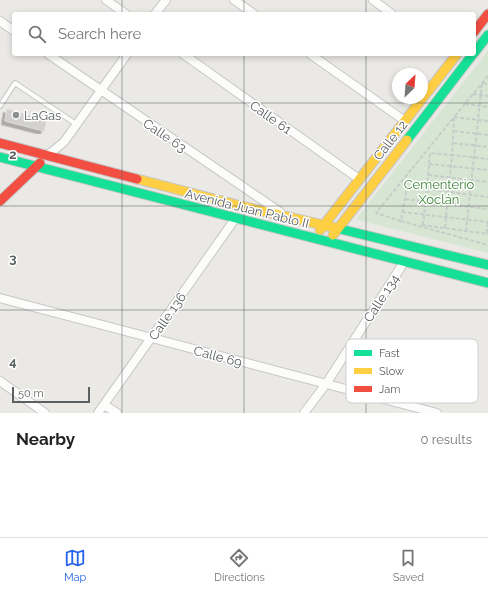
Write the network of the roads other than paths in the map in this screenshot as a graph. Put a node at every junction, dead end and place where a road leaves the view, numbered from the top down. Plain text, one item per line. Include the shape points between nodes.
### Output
1 (106, 0) edge
2 (166, 0) edge
3 (234, 0) edge
4 (373, 0) edge
5 (123, 12) edge
6 (157, 12) edge
7 (251, 12) edge
8 (389, 12) edge
9 (487, 18) edge
10 (0, 21) edge
11 (12, 30) edge
12 (476, 30) edge
13 (488, 35) edge
14 (476, 51) edge
15 (51, 56) edge
16 (126, 56) edge
17 (186, 56) edge
18 (313, 56) edge
19 (452, 56) edge
20 (472, 56) edge
21 (100, 91) junction
22 (0, 106) edge
23 (405, 121) junction
24 (76, 124) junction
25 (0, 143) edge
26 (48, 155) junction
27 (0, 157) edge
28 (36, 166) junction
29 (359, 180) junction
30 (0, 201) edge
31 (283, 215) junction
32 (235, 219) junction
33 (324, 225) junction
34 (337, 229) junction
35 (314, 239) junction
36 (327, 242) junction
37 (404, 262) junction
38 (488, 265) edge
39 (488, 283) edge
40 (0, 298) edge
41 (152, 338) junction
42 (355, 339) edge
43 (346, 353) edge
44 (0, 381) edge
45 (326, 384) junction
46 (346, 389) edge
47 (399, 403) edge
48 (104, 405) junction
49 (45, 413) edge
50 (98, 413) edge
51 (117, 413) edge
52 (304, 413) edge
53 (437, 413) edge

1 - 5 street
2 - 6 street
3 - 7 street
4 - 8 street
9 - 12 main road
10 - 11 street
13 - 14 main road, Calle 12
15 - 21 street, Calle 63
16 - 21 street
17 - 29 street, Calle 61
18 - 23 street
19 - 23 main road, Calle 12
20 - 34 main road, Calle 12
21 - 24 street
21 - 31 street, Calle 63
22 - 24 lane via 15,83
23 - 29 main road, Calle 12
24 - 26 street via 64,142
25 - 26 main road, Avenida Juan Pablo II
26 - 28 main road
26 - 31 main road, Avenida Juan Pablo II
27 - 28 main road, Avenida Juan Pablo II
28 - 30 main road
28 - 32 main road, Avenida Juan Pablo II
29 - 33 main road, Calle 12
31 - 33 main road, Avenida Juan Pablo II
32 - 35 main road, Avenida Juan Pablo II
32 - 41 street, Calle 136
33 - 34 main road, Avenida Juan Pablo II
33 - 35 main road, Calle 12
34 - 36 main road, Calle 12
34 - 38 main road, Avenida Juan Pablo II
35 - 36 main road, Avenida Juan Pablo II
36 - 37 main road, Avenida Juan Pablo II
37 - 39 main road, Avenida Juan Pablo II
37 - 42 street, Calle 134
40 - 41 street, Calle 69
41 - 45 street, Calle 69
41 - 48 street, Calle 136
43 - 45 street, Calle 134
44 - 49 street
45 - 46 street, Calle 69
45 - 52 street, Calle 134
47 - 53 street, Calle 69
48 - 50 street, Calle 136
48 - 51 street

